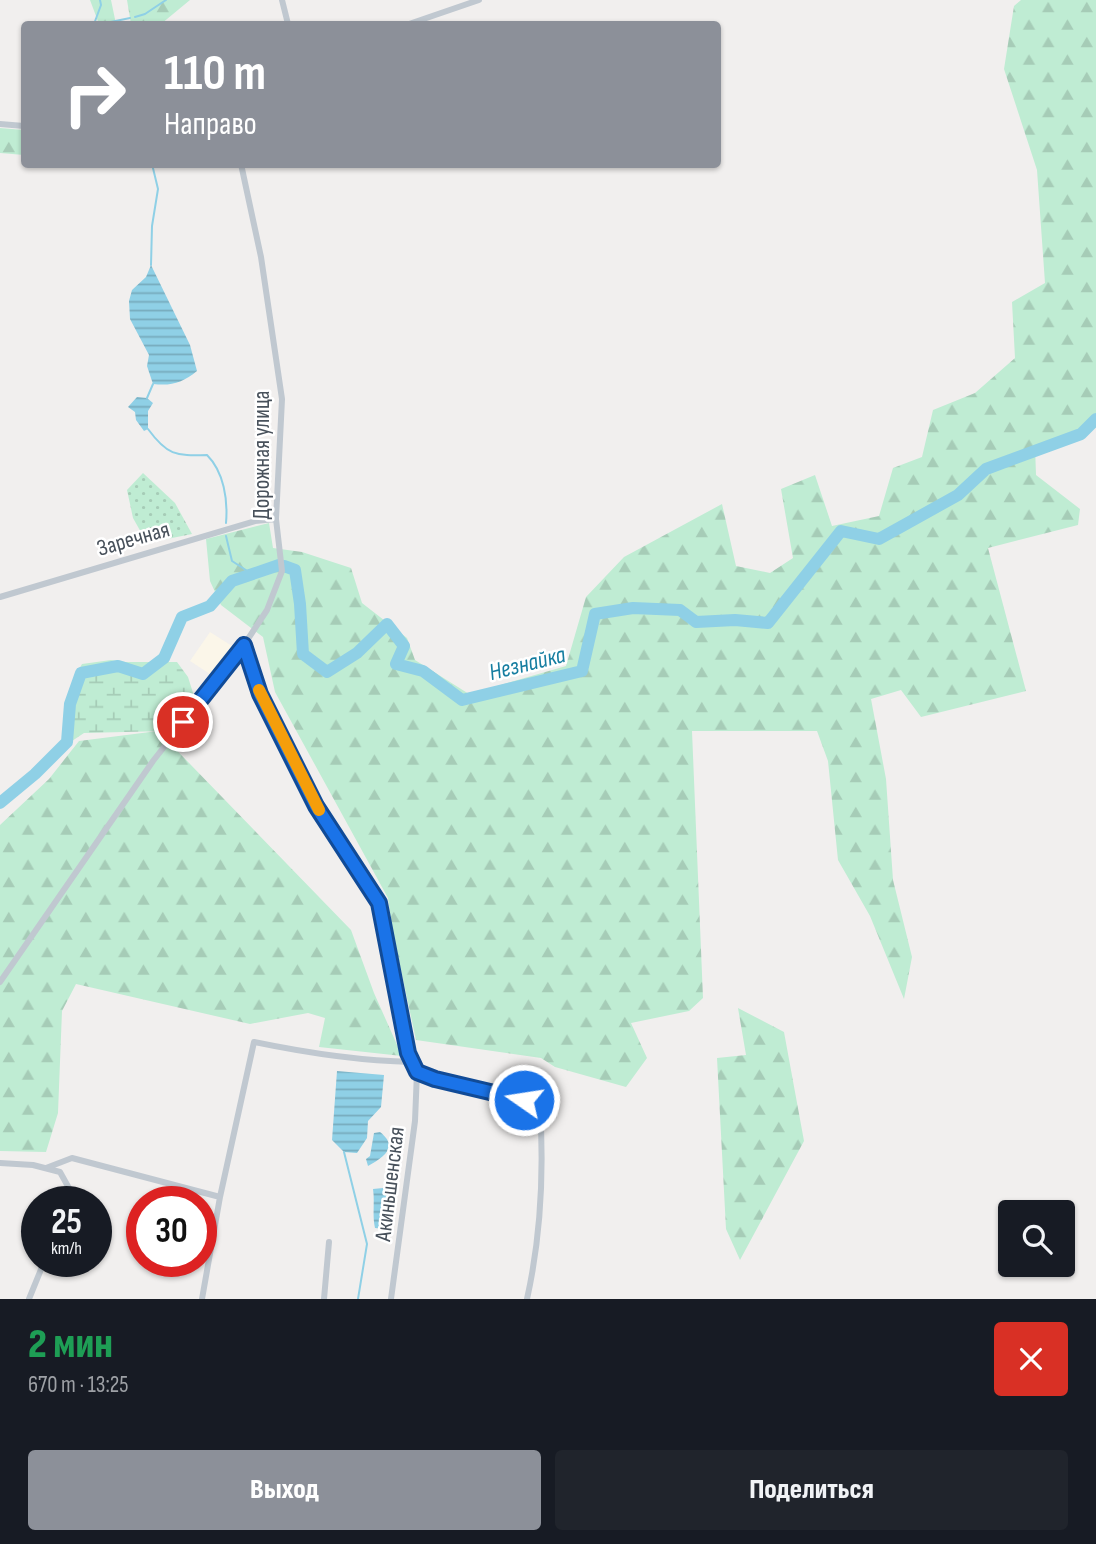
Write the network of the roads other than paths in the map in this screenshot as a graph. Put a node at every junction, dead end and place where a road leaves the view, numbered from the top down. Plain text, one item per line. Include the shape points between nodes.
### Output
1 (282, 0) edge
2 (479, 0) edge
3 (287, 21) edge
4 (418, 21) edge
5 (0, 124) edge
6 (21, 126) edge
7 (243, 168) edge
8 (276, 519) junction
9 (0, 597) edge
10 (244, 645) junction
11 (0, 982) edge
12 (412, 1062) junction
13 (417, 1072) junction
14 (0, 1163) edge
15 (46, 1168) junction
16 (69, 1186) edge
17 (220, 1197) junction
18 (329, 1242) dead end
19 (38, 1277) edge
20 (29, 1299) edge
21 (202, 1299) edge
22 (324, 1299) edge
23 (391, 1299) edge
24 (527, 1299) edge

1 - 3 street
2 - 4 street
5 - 6 street
7 - 8 street, Дорожная улица via 282,399
8 - 9 street, Заречная via 255,521
8 - 10 street, Дорожная улица via 282,571 267,610
10 - 11 street via 153,761
10 - 12 street via 260,694 316,806 379,903
12 - 13 street
12 - 17 street via 328,1057 254,1042
13 - 23 street, Акиньшенская via 415,1121
13 - 24 street via 540,1108 537,1253
14 - 15 street
15 - 16 street via 60,1172
15 - 17 street via 72,1158
17 - 21 street
18 - 22 street
19 - 20 street

